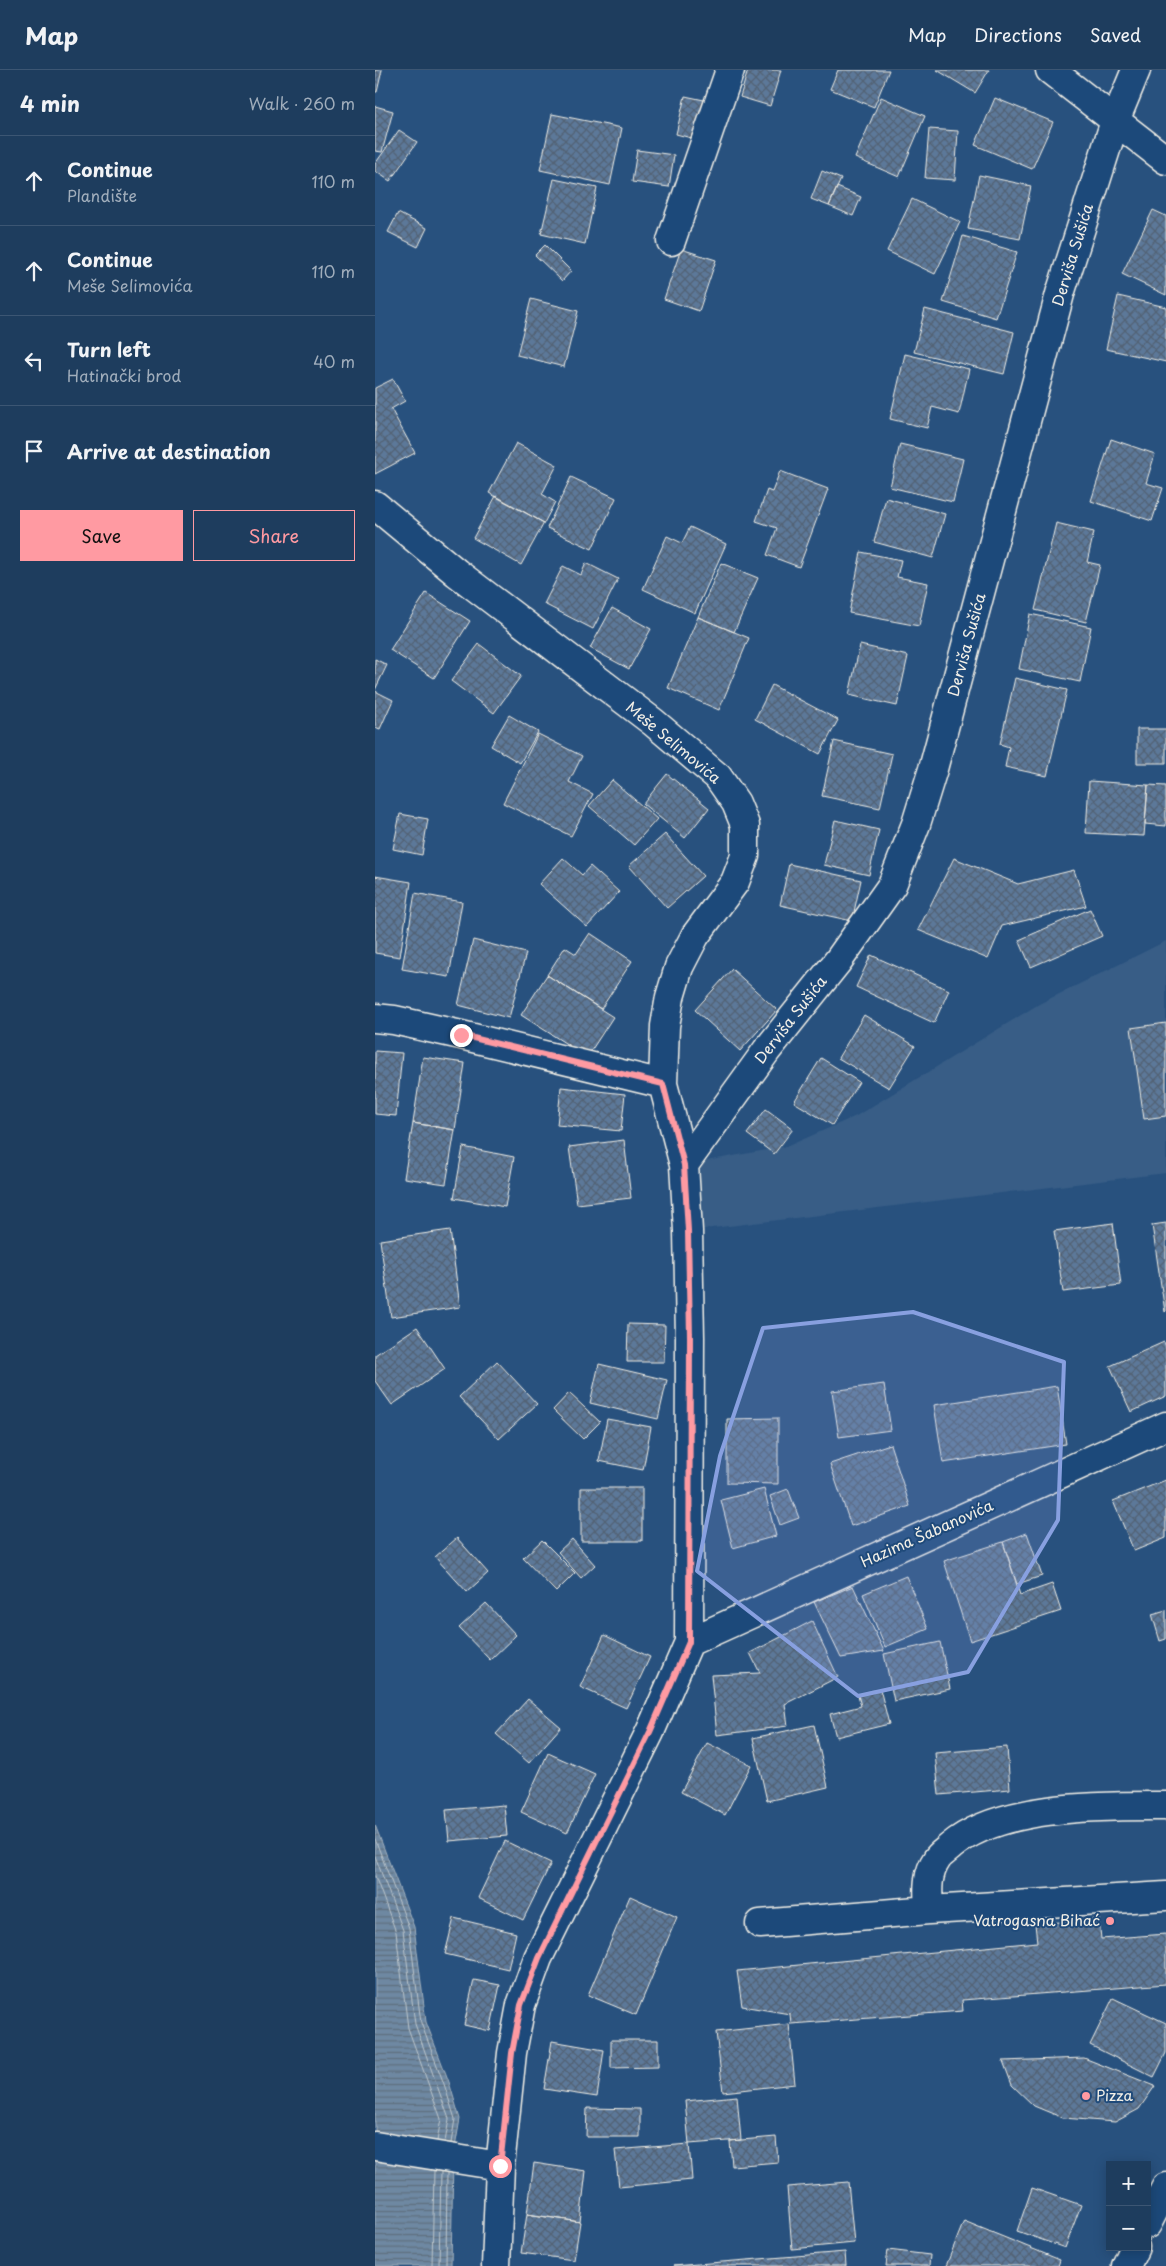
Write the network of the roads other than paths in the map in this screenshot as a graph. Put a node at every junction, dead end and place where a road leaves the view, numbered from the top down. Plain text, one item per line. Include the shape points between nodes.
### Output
1 (729, 70) edge
2 (1050, 70) edge
3 (1136, 70) edge
4 (1115, 121) junction
5 (1166, 160) edge
6 (671, 241) dead end
7 (375, 505) edge
8 (375, 1018) edge
9 (663, 1084) junction
10 (684, 1165) junction
11 (1166, 1426) edge
12 (689, 1642) junction
13 (1166, 1806) edge
14 (1166, 1896) edge
15 (929, 1910) junction
16 (760, 1924) dead end
17 (375, 2146) edge
18 (500, 2166) junction
19 (1166, 2187) edge
20 (1151, 2216) edge
21 (1133, 2251) edge
22 (497, 2266) edge
23 (1126, 2266) edge

1 - 6 street
2 - 4 street
3 - 4 street, Derviša Sušića
4 - 5 street
4 - 10 street, Derviša Sušića via 1060,294 933,769 892,885
7 - 9 street, Meše Selimovića via 457,573 653,722 718,777 736,804 745,825 745,856 735,882 695,936 679,967 665,1026
8 - 9 street via 461,1035
9 - 10 street, Meše Selimovića
10 - 12 street, Meše Selimovića via 690,1337
11 - 12 street, Hazima Šabanovića
12 - 18 street via 650,1732 536,1966 521,2005 512,2053
13 - 15 street via 1061,1810 1000,1820 961,1838 937,1858 927,1882
14 - 15 street
15 - 16 street
17 - 18 street
18 - 22 street
19 - 20 street
21 - 23 street

